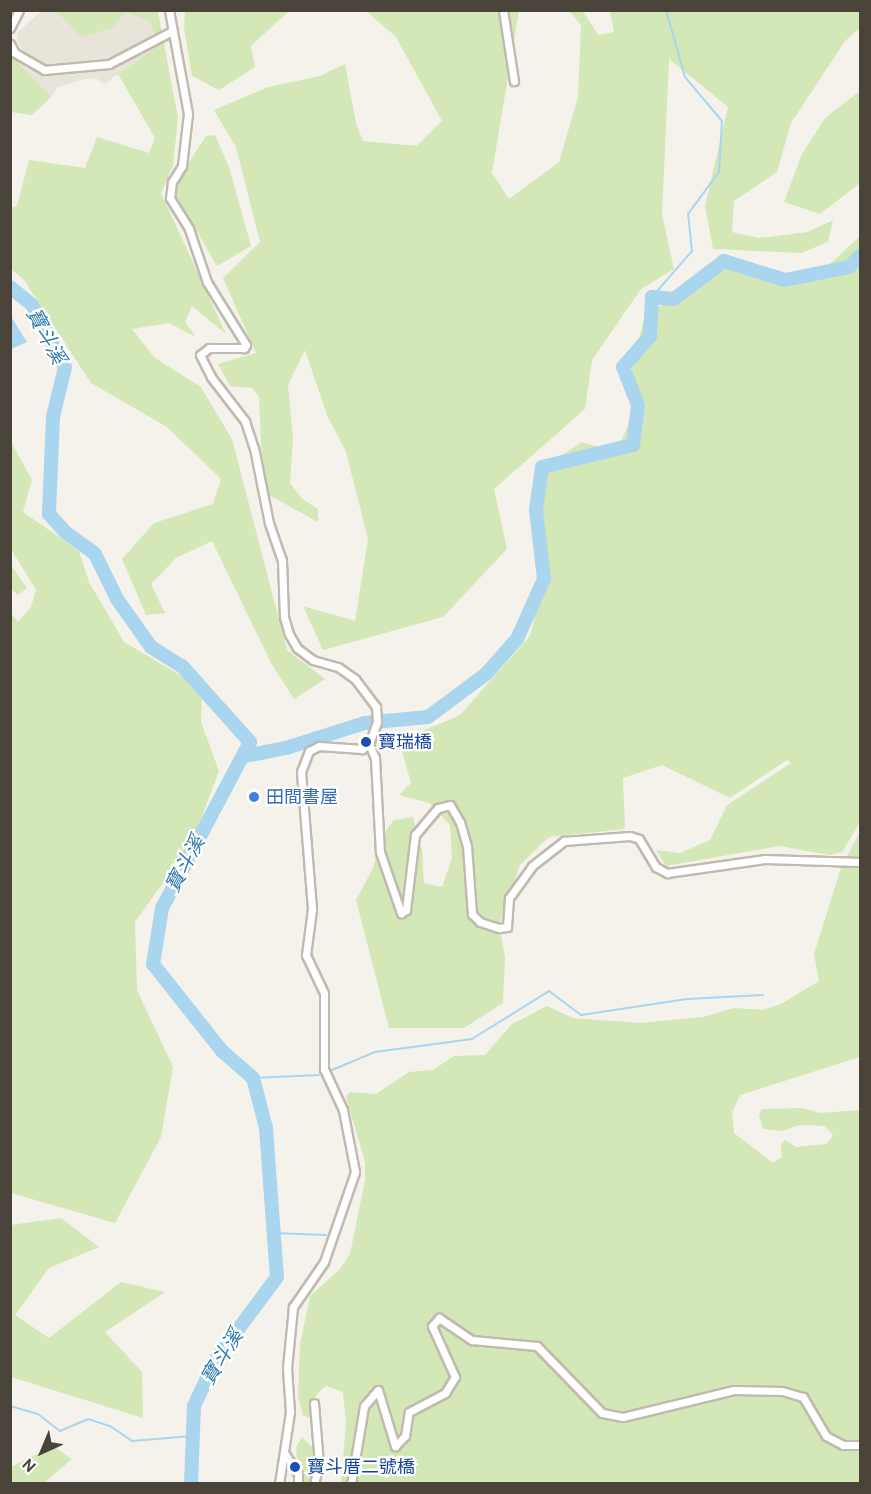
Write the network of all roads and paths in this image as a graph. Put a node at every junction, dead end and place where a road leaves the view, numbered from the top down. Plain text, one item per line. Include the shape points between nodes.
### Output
1 (19, 10) edge
2 (169, 10) edge
3 (502, 10) edge
4 (10, 28) edge
5 (172, 31) junction
6 (10, 44) edge
7 (514, 81) dead end
8 (369, 744) junction
9 (861, 862) edge
10 (314, 1403) dead end
11 (861, 1445) edge
12 (285, 1454) junction
13 (279, 1484) edge
14 (297, 1484) edge
15 (314, 1484) edge
16 (351, 1484) edge

1 - 4 street
2 - 5 street
3 - 7 street
5 - 6 street via 109,64 44,70 15,53
5 - 8 street via 188,114 182,166 172,182 170,198 189,229 207,282 246,345 209,348 200,355 248,430 282,560 284,617 289,634 297,648 313,660 339,668 355,679 376,707 377,722
8 - 9 street via 375,758 380,852 401,913 406,910 415,835 438,808 450,806 467,846 472,914 480,922 499,928 507,927 509,898 532,866 564,841 630,836 639,839 656,867 667,873 765,859
8 - 12 street via 362,749 318,746 309,751 301,772 312,909 306,955 324,993 324,1069 343,1110 355,1172 324,1262 293,1307
10 - 15 street via 319,1464
11 - 16 street via 843,1445 826,1436 803,1397 782,1391 734,1390 623,1417 602,1413 537,1346 472,1340 439,1318 432,1326 455,1377 445,1393 409,1412 405,1436 395,1446 378,1390 364,1406
12 - 13 street
12 - 14 street via 298,1474

